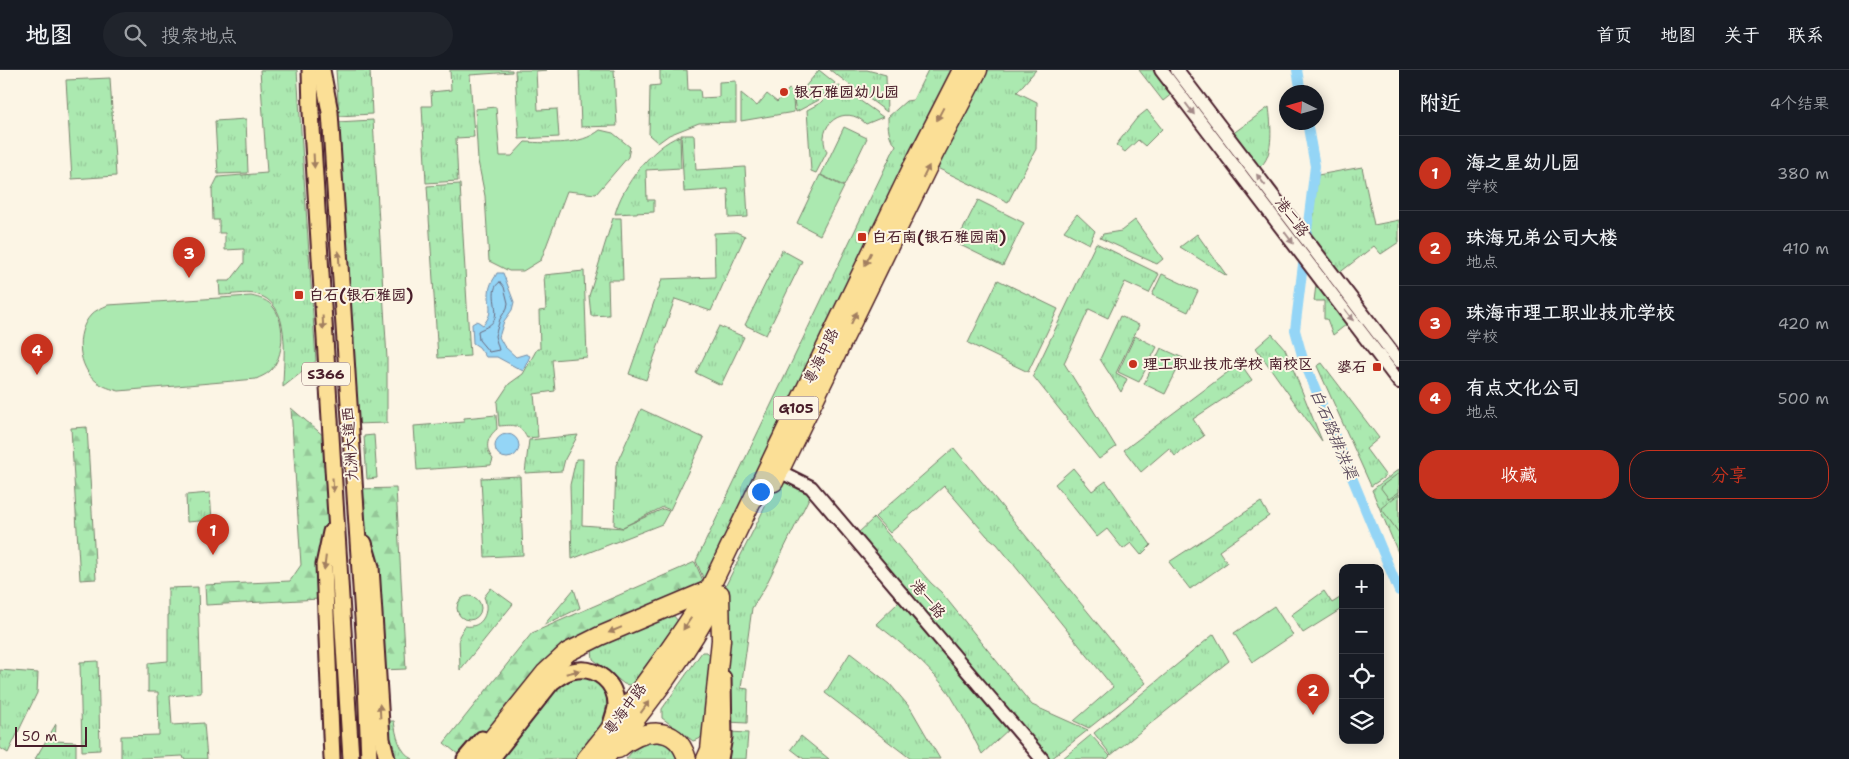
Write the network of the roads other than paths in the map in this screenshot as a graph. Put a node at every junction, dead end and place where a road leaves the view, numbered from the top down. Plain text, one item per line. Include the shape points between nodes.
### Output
1 (304, 70) edge
2 (310, 70) edge
3 (322, 70) edge
4 (330, 70) edge
5 (962, 70) edge
6 (978, 70) edge
7 (1161, 70) edge
8 (1178, 70) edge
9 (311, 112) junction
10 (330, 112) junction
11 (1399, 361) edge
12 (1399, 382) edge
13 (779, 472) junction
14 (335, 516) junction
15 (356, 516) junction
16 (714, 590) junction
17 (720, 640) junction
18 (568, 652) junction
19 (609, 732) junction
20 (332, 759) edge
21 (351, 759) edge
22 (369, 759) edge
23 (386, 759) edge
24 (465, 759) edge
25 (476, 759) edge
26 (490, 759) edge
27 (586, 759) edge
28 (605, 759) edge
29 (687, 759) edge
30 (706, 759) edge
31 (720, 759) edge
32 (1042, 759) edge

1 - 9 main road, S366
2 - 9 main road, 九洲大道西
3 - 10 main road, 九洲大道西
4 - 10 main road, S366
5 -> 16 highway, 粤海中路 / G105 via 913,166
13 -> 6 highway, 粤海中路 / G105
7 -> 12 street, 港二路
11 -> 8 street, 港二路
9 -> 14 main road, 九洲大道西 / S366
15 -> 10 main road, 九洲大道西 / S366
13 - 16 highway, 粤海中路 / G105
13 - 32 street, 港一路 via 811,487
14 -> 20 main road via 324,565
14 - 21 main road, 九洲大道西 / S366
15 - 22 main road, 九洲大道西 / S366
23 -> 15 main road via 382,740 371,567
16 - 17 highway
16 -> 18 highway
16 -> 19 highway, 粤海中路 / G105
28 -> 16 highway, 粤海中路 / G105 via 702,625
17 - 30 highway via 710,750
17 - 31 main road via 724,737
18 - 24 main road via 536,674
18 - 25 highway via 546,673
26 -> 19 main road via 552,682 572,671 592,672 609,682 616,708
19 - 27 highway, 粤海中路 / G105
28 - 29 highway via 629,740 651,732 676,739

